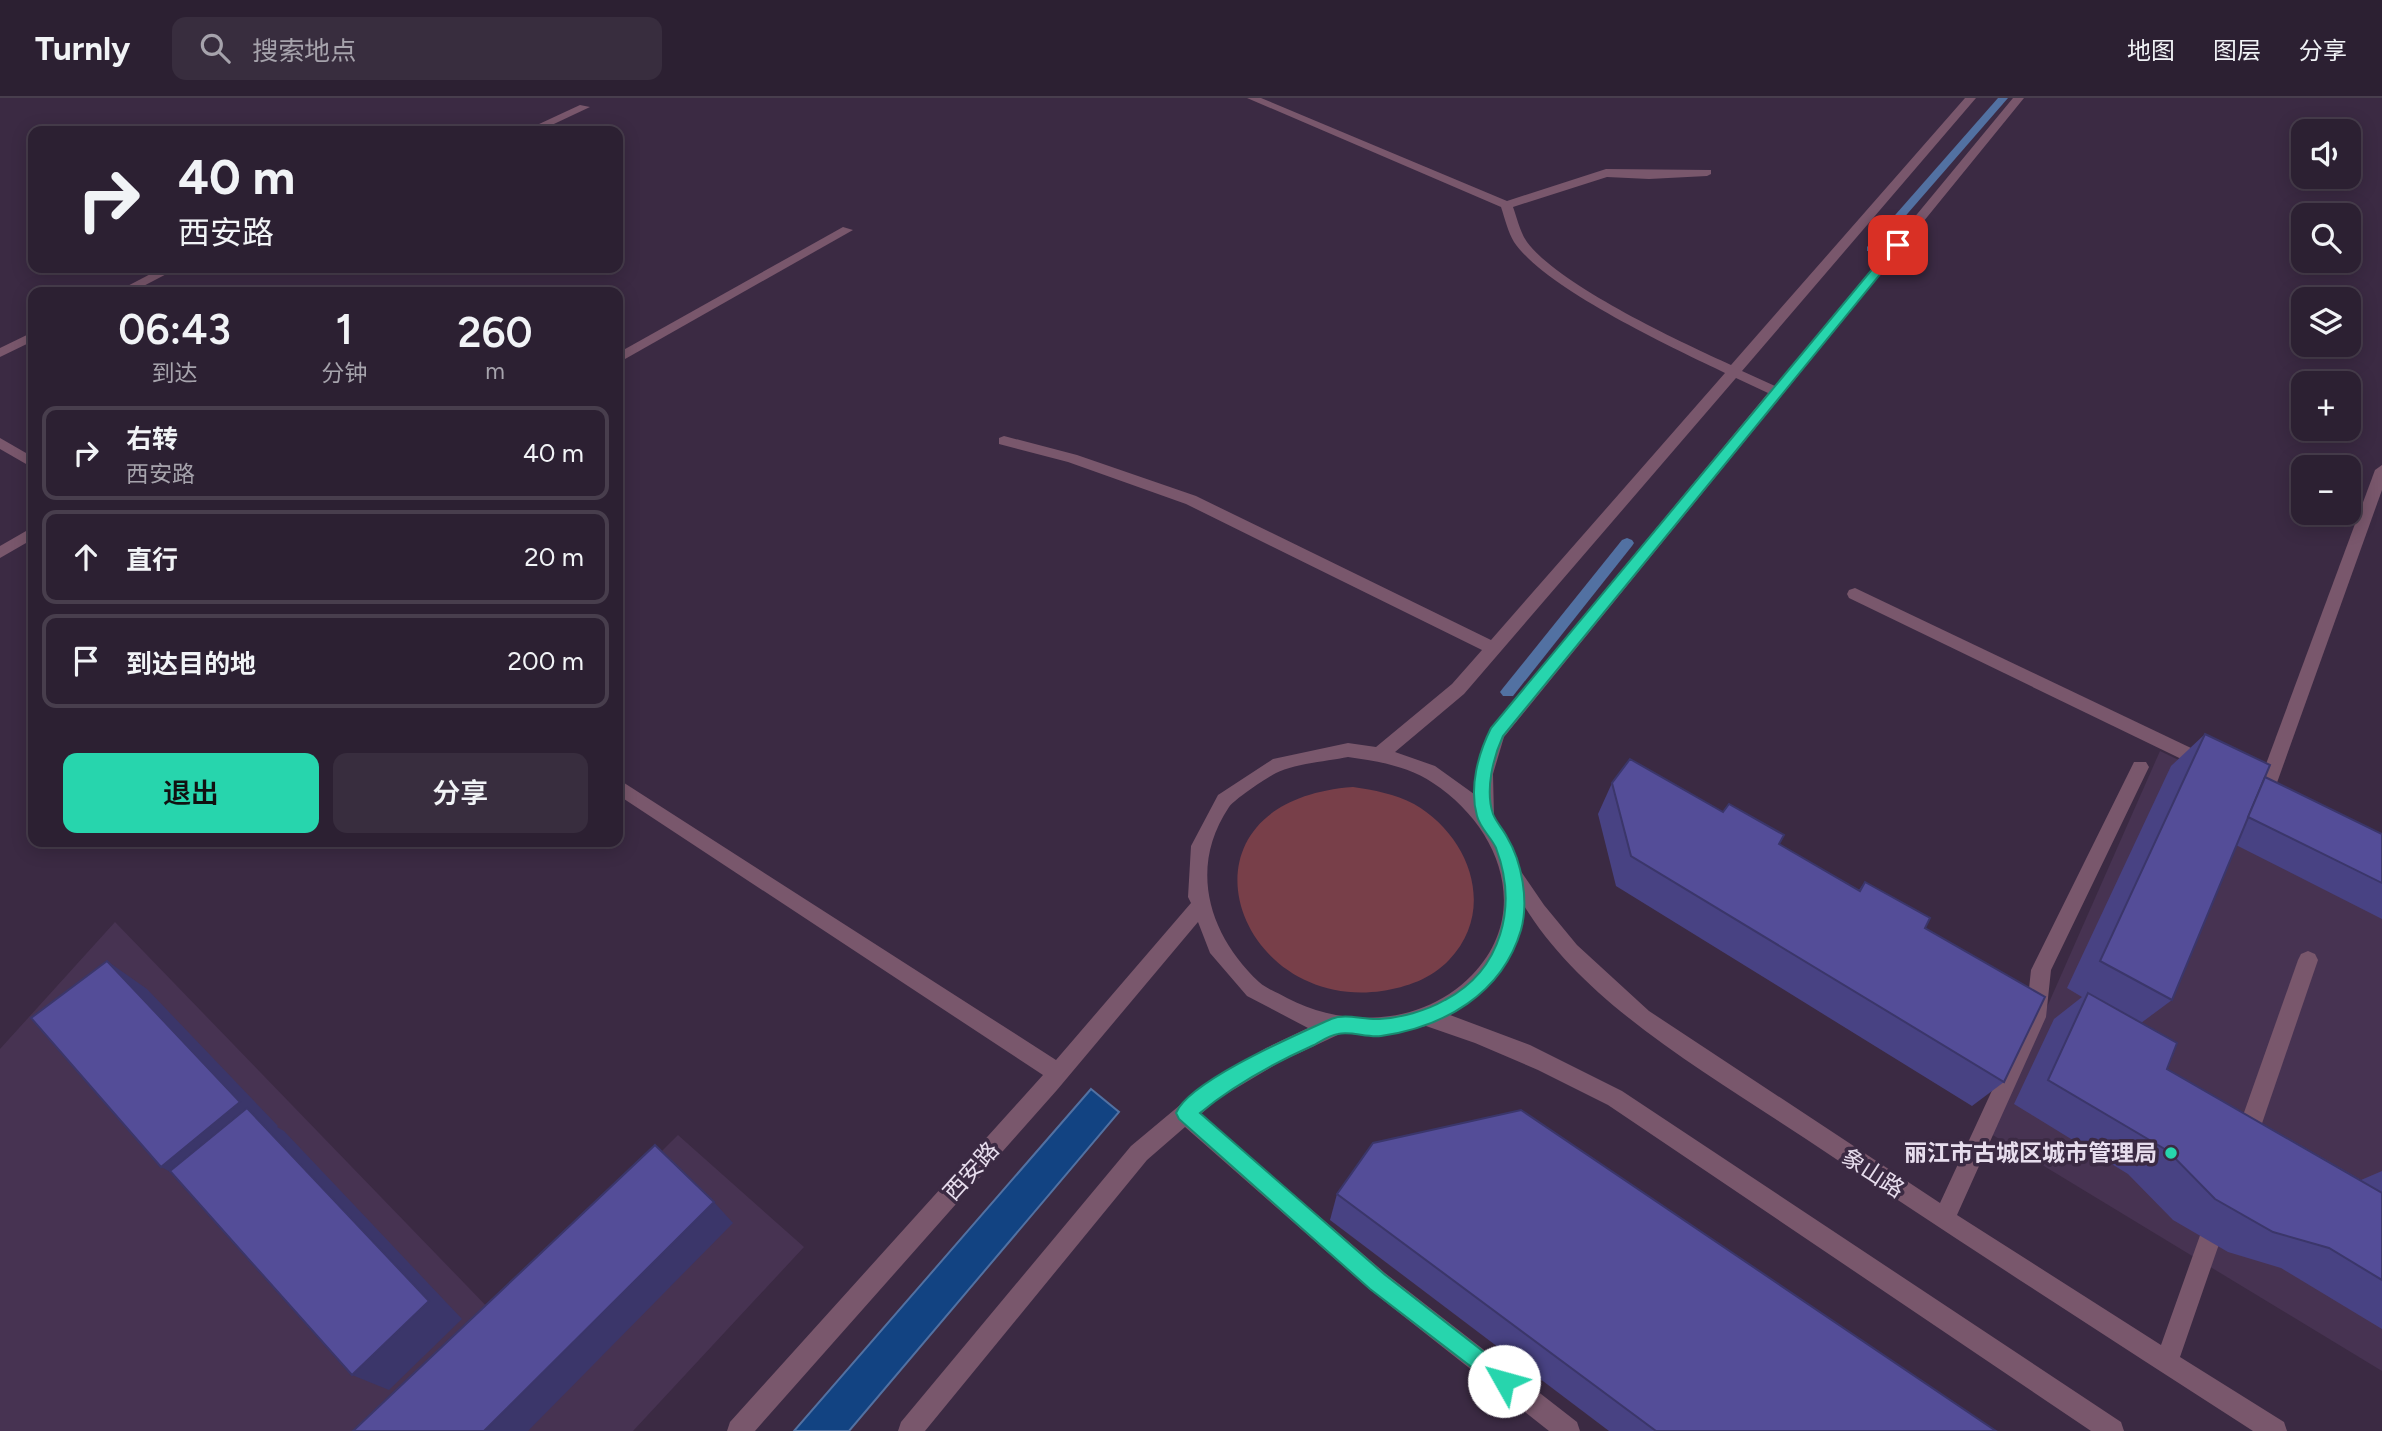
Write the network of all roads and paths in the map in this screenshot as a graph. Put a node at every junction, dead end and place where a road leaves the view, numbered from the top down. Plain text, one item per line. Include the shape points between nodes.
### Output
1 (1252, 98) edge
2 (1970, 98) edge
3 (2019, 98) edge
4 (584, 107) dead end
5 (541, 126) edge
6 (1707, 172) dead end
7 (1506, 205) junction
8 (847, 230) dead end
9 (162, 273) edge
10 (132, 287) edge
11 (28, 339) edge
12 (0, 353) edge
13 (623, 356) edge
14 (1731, 373) junction
15 (1777, 392) junction
16 (1004, 441) dead end
17 (0, 443) edge
18 (28, 460) edge
19 (2382, 470) edge
20 (28, 535) edge
21 (0, 553) edge
22 (1856, 594) dead end
23 (1493, 648) junction
24 (1380, 754) junction
25 (2140, 767) dead end
26 (2228, 773) edge
27 (623, 789) edge
28 (2265, 791) edge
29 (1485, 817) junction
30 (1512, 870) junction
31 (1198, 908) junction
32 (2308, 960) dead end
33 (1426, 1017) junction
34 (1337, 1025) junction
35 (1058, 1073) junction
36 (1185, 1113) junction
37 (2240, 1154) edge
38 (2222, 1206) edge
39 (1944, 1219) junction
40 (2167, 1362) junction
41 (739, 1431) edge
42 (910, 1431) edge
43 (1568, 1431) edge
44 (2112, 1431) edge
45 (2275, 1431) edge

1 - 7 street
2 - 14 street
3 - 15 street
4 - 5 street
6 - 7 street via 1606,173
7 - 14 street via 1519,241 1565,281
8 - 13 street
9 - 10 street
11 - 12 street
14 - 15 street
14 - 23 street
15 - 29 street via 1497,733 1487,755 1482,796
16 - 23 street via 1072,458 1192,500
17 - 18 street
19 - 28 street
20 - 21 street
22 - 26 street
23 - 24 street via 1458,689
24 - 29 street via 1439,777
24 - 31 street via 1348,750 1287,758 1234,790 1213,814 1199,843 1194,875
25 - 39 street via 2041,970 2036,1017
27 - 35 street
29 - 30 street via 1502,842
30 - 33 street via 1513,928 1502,955 1481,983 1453,1006
30 - 39 street, 象山路 via 1537,911 1570,951 1642,1018
31 - 34 street via 1211,940 1232,970 1262,995 1298,1014
31 - 35 street, 西安路
32 - 37 street
33 - 34 street via 1378,1028
33 - 44 street via 1489,1036 1615,1098
34 - 36 street via 1273,1055
35 - 41 street, 西安路
36 - 42 street via 1139,1153
36 - 43 street via 1377,1281
38 - 40 street
39 - 40 street, 象山路
40 - 45 street, 象山路

